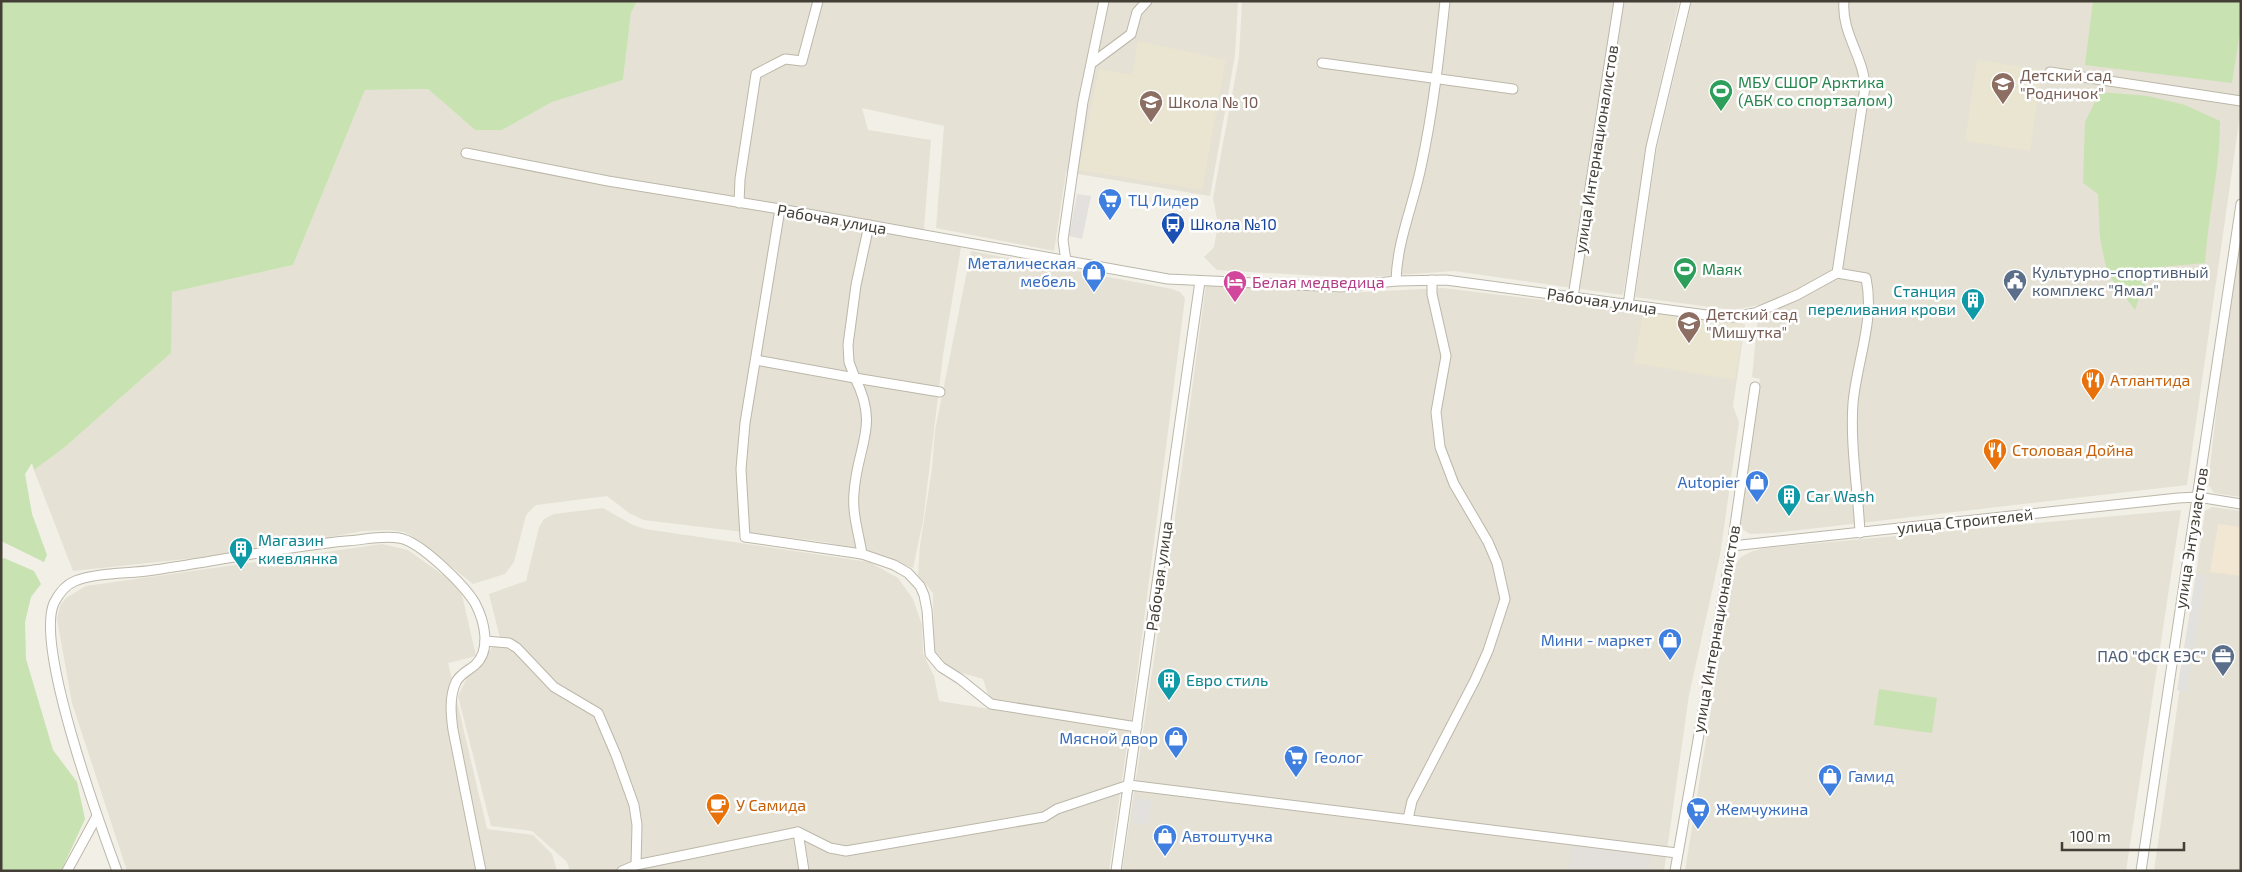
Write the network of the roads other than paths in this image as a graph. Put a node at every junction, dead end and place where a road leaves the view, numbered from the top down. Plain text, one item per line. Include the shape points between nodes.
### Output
1 (818, 1) edge
2 (1104, 1) edge
3 (1147, 1) edge
4 (1445, 1) edge
5 (1619, 1) edge
6 (1686, 1) edge
7 (1844, 1) edge
8 (1092, 63) junction
9 (1322, 63) dead end
10 (2050, 72) dead end
11 (1437, 78) junction
12 (1513, 89) dead end
13 (2241, 101) edge
14 (466, 153) dead end
15 (739, 203) junction
16 (2241, 204) edge
17 (780, 209) junction
18 (869, 225) junction
19 (1066, 261) junction
20 (1838, 273) junction
21 (1432, 280) junction
22 (1396, 281) junction
23 (1200, 282) junction
24 (1573, 297) junction
25 (1628, 305) junction
26 (756, 360) junction
27 (855, 378) junction
28 (1755, 387) dead end
29 (940, 392) dead end
30 (2198, 497) junction
31 (2241, 504) edge
32 (1860, 533) junction
33 (1732, 546) junction
34 (862, 554) junction
35 (485, 641) junction
36 (1137, 727) junction
37 (1129, 785) junction
38 (96, 816) junction
39 (1408, 819) junction
40 (798, 832) junction
41 (1678, 853) junction
42 (636, 865) junction
43 (67, 871) edge
44 (117, 871) edge
45 (481, 871) edge
46 (622, 871) edge
47 (804, 871) edge
48 (1116, 871) edge
49 (1675, 871) edge
50 (2141, 871) edge

1 - 15 street via 802,61 785,59 756,74
2 - 8 street
3 - 8 street via 1137,12 1131,34
4 - 11 street
5 - 24 street, улица Интернационалистов
6 - 25 street via 1651,147
7 - 20 street via 1846,29 1864,71 1866,87
8 - 19 street via 1083,102 1063,240
9 - 11 street
10 - 13 street
11 - 12 street
11 - 22 street via 1421,168 1398,254
14 - 15 street, Рабочая улица via 608,182
15 - 17 street, Рабочая улица
16 - 30 street, улица Энтузиастов
17 - 18 street, Рабочая улица
17 - 26 street
18 - 19 street, Рабочая улица
18 - 27 street via 848,345 848,362
19 - 23 street, Рабочая улица via 1145,276
20 - 25 street, Рабочая улица via 1797,295 1744,316 1714,316
20 - 32 street via 1866,278 1870,295 1870,316 1854,401 1852,435
21 - 22 street, Рабочая улица
21 - 24 street, Рабочая улица
21 - 39 street via 1432,294 1446,356 1436,412 1440,447 1454,484 1488,542 1505,599 1488,651 1412,801
22 - 23 street, Рабочая улица via 1342,287
23 - 36 street, Рабочая улица
24 - 25 street, Рабочая улица
26 - 27 street
26 - 34 street via 741,469 745,537
27 - 29 street
27 - 34 street via 866,401 868,416 854,494
28 - 33 street, улица Интернационалистов
30 - 31 street, улица Строителей
30 - 32 street, улица Строителей
30 - 50 street, улица Энтузиастов
32 - 33 street, улица Строителей
33 - 41 street, улица Интернационалистов
34 - 36 street via 894,565 915,578 927,610 930,654 941,667 991,704
35 - 38 street via 478,610 464,589 422,550 400,538 328,543 74,581 65,586 54,604 51,641 66,710
35 - 42 street via 509,643 517,648 554,687 598,714 634,805
35 - 45 street via 478,662 455,683 451,711
36 - 37 street, Рабочая улица
37 - 39 street
37 - 40 street via 1057,809 1044,817 846,851 830,848
37 - 48 street, Рабочая улица
38 - 43 street
38 - 44 street
39 - 41 street
40 - 42 street
40 - 47 street
41 - 49 street, улица Интернационалистов
42 - 46 street

